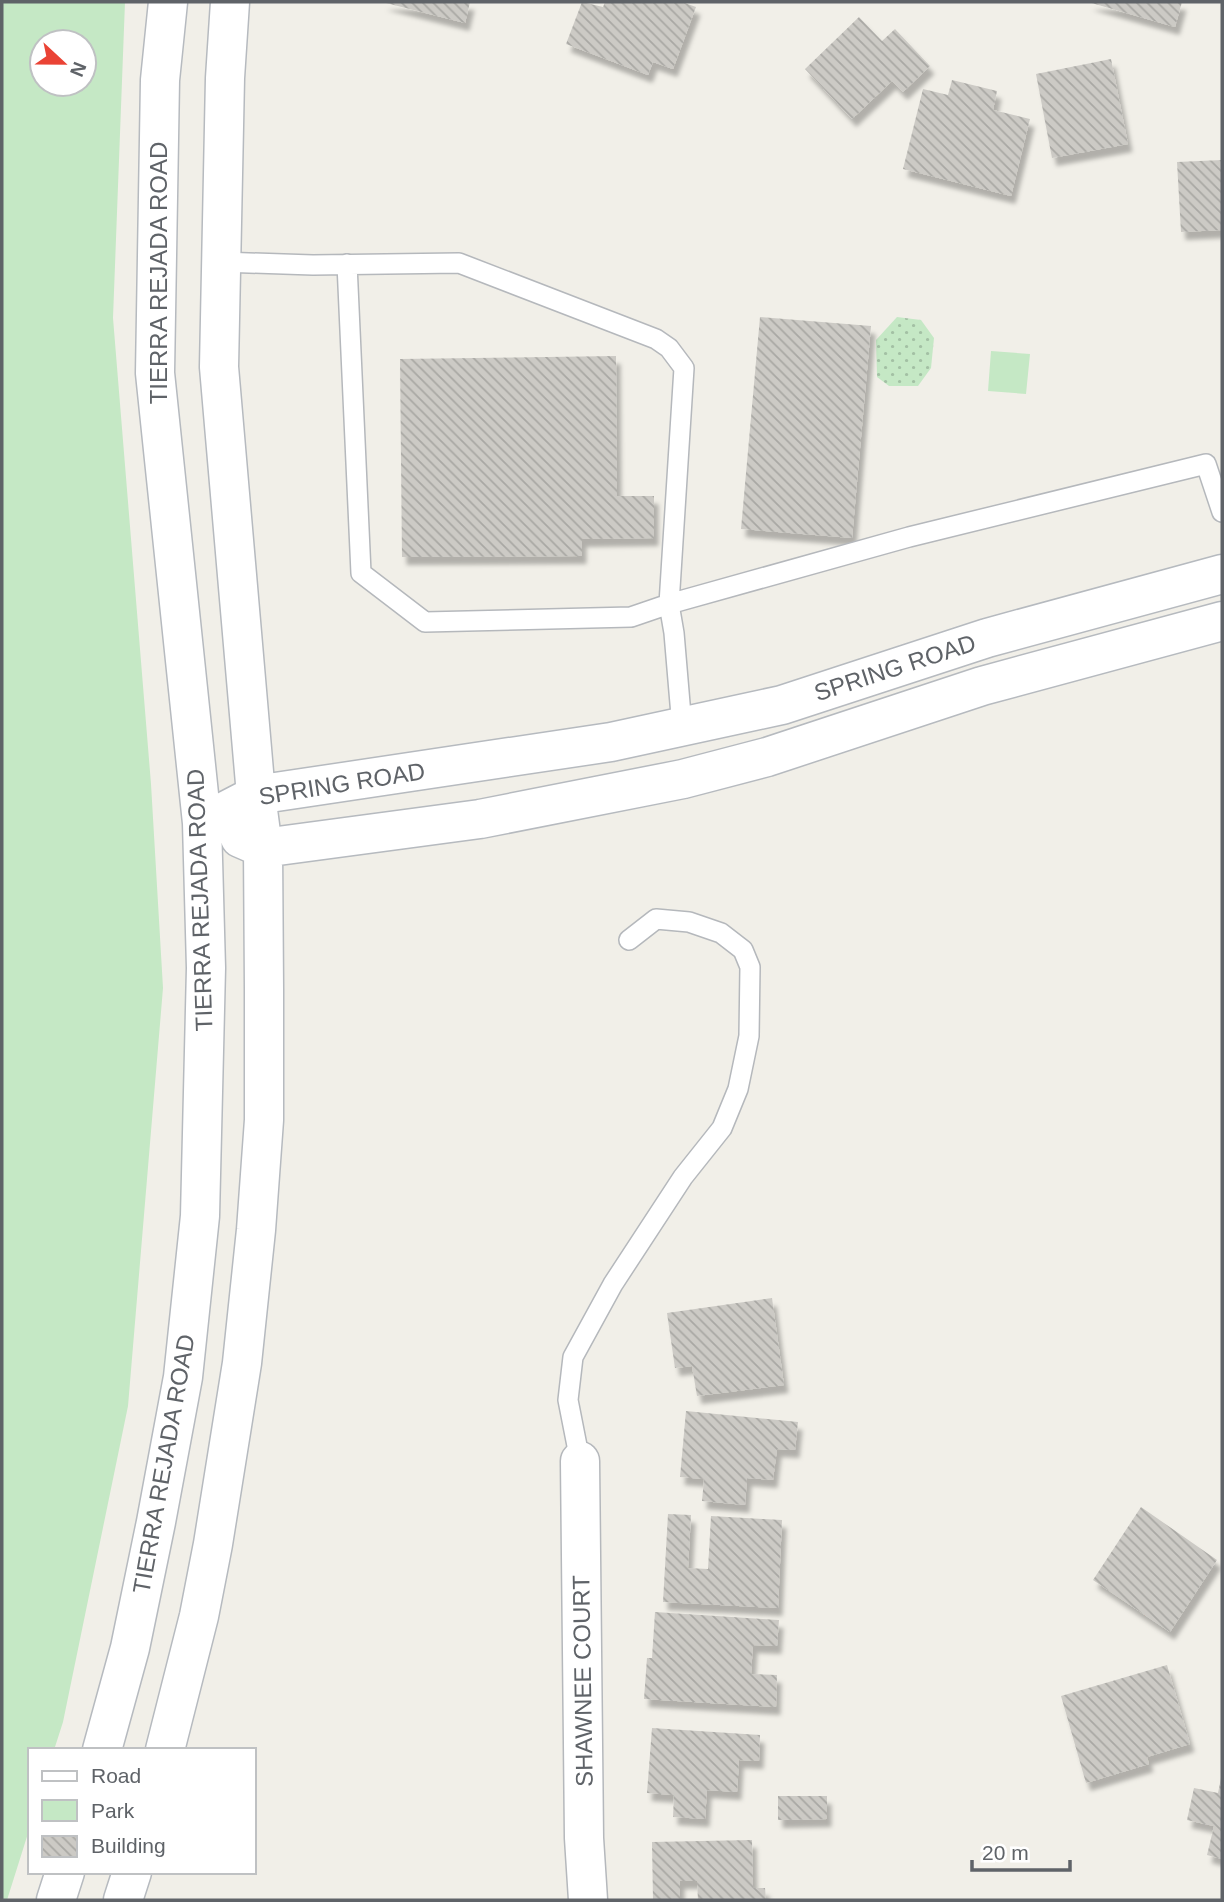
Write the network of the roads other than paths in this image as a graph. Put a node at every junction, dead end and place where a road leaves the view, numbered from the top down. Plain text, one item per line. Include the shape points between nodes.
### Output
1 (168, 2) edge
2 (230, 2) edge
3 (221, 262) junction
4 (347, 264) junction
5 (1222, 512) edge
6 (1222, 574) edge
7 (669, 604) junction
8 (1222, 621) edge
9 (682, 727) junction
10 (256, 795) junction
11 (202, 823) junction
12 (263, 848) junction
13 (629, 940) dead end
14 (580, 1461) joint
15 (103, 1748) edge
16 (165, 1748) edge
17 (64, 1874) edge
18 (131, 1874) edge
19 (56, 1900) edge
20 (123, 1900) edge
21 (588, 1900) edge

1 - 11 main road, TIERRA REJADA ROAD via 160,80 155,373
2 - 3 main road
3 - 4 lane
3 - 10 main road via 219,367
4 - 7 lane via 459,263 669,348 684,368
4 - 7 lane via 361,573 425,622 631,617
5 - 7 lane via 1206,464 909,537
6 - 9 main road, SPRING ROAD via 987,638 782,705
7 - 9 lane
8 - 12 main road, SPRING ROAD via 982,686 767,757 683,779 480,819
9 - 10 main road, SPRING ROAD via 611,742
10 - 11 main road, SPRING ROAD
10 - 12 main road
11 - 12 main road, SPRING ROAD
11 - 15 main road, TIERRA REJADA ROAD via 206,968 201,1216 183,1377 130,1647
12 - 16 main road via 264,1120 242,1363 204,1592
13 - 14 lane via 656,919 689,922 721,933 743,950 750,967 749,1036 738,1089 722,1129 683,1177 613,1284 573,1357 568,1400
14 - 21 main road, SHAWNEE COURT
17 - 19 main road
18 - 20 main road

